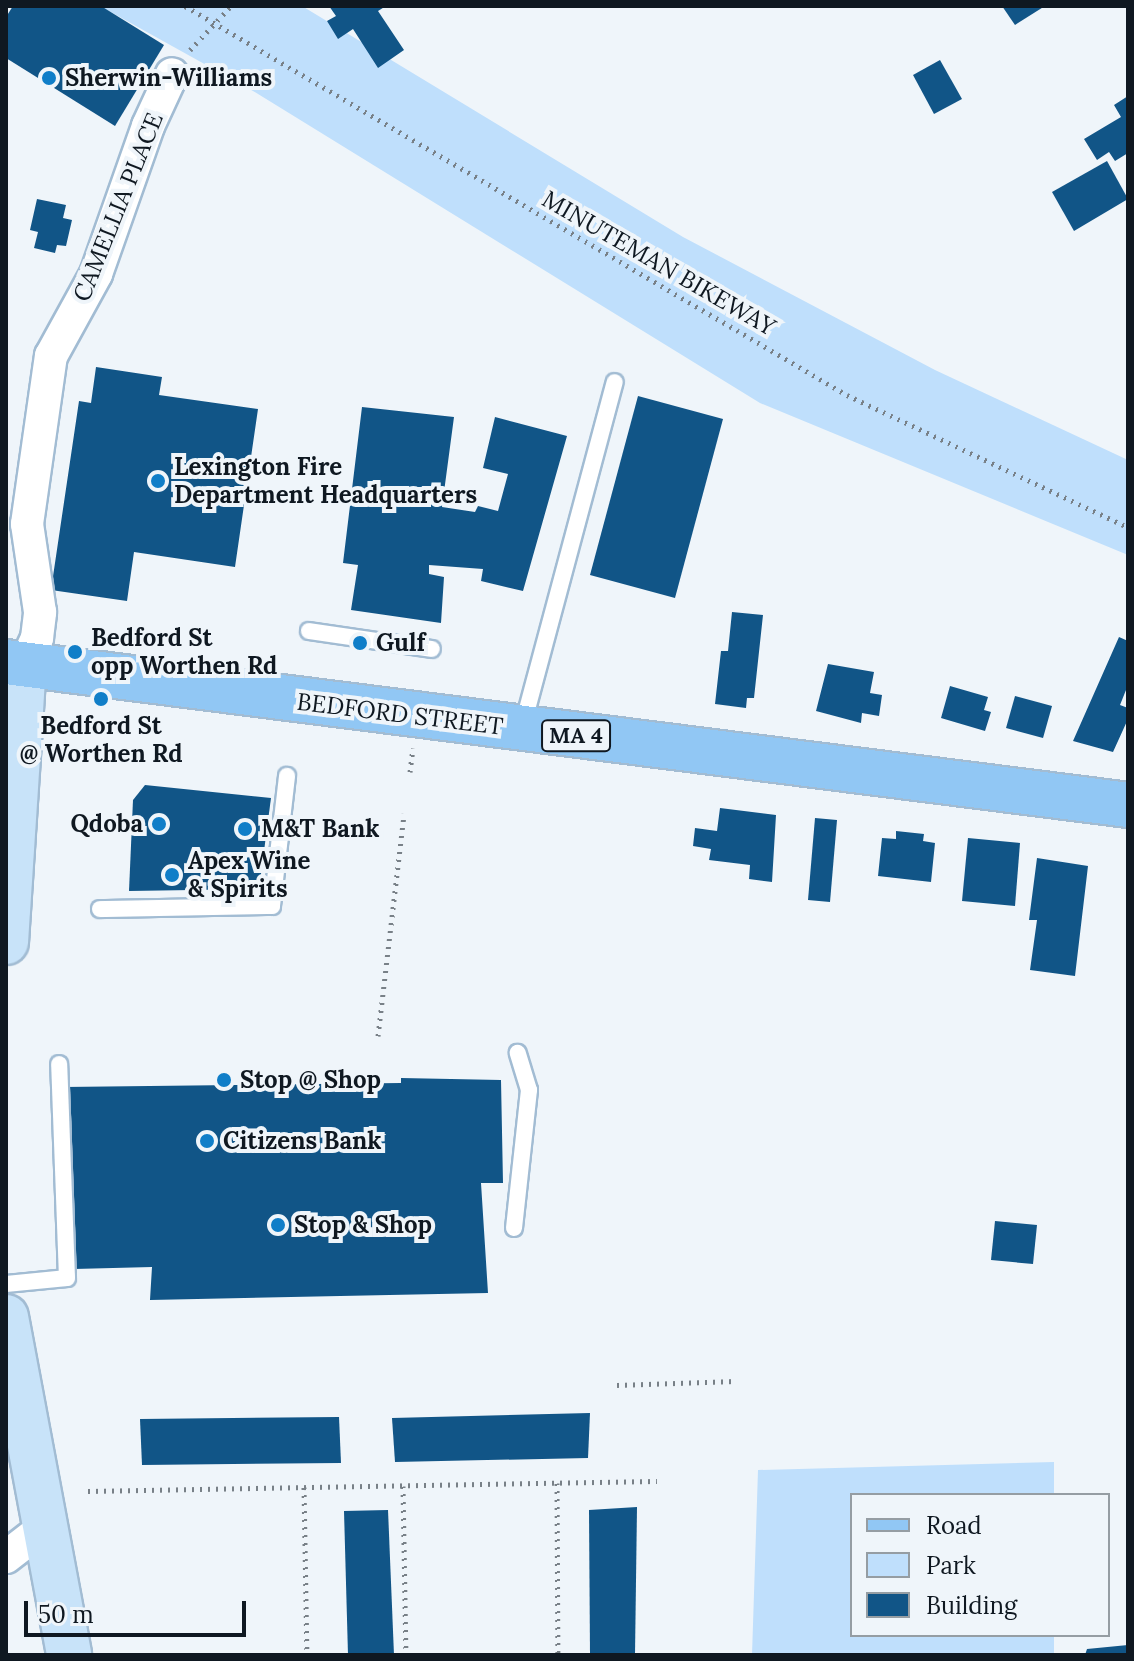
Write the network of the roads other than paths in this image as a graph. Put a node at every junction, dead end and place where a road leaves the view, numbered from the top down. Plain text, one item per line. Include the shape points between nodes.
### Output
1 (172, 74) road end
2 (615, 382) dead end
3 (309, 631) dead end
4 (432, 649) dead end
5 (15, 664) edge
6 (521, 729) junction
7 (287, 776) dead end
8 (1128, 805) edge
9 (100, 909) dead end
10 (6, 942) edge
11 (518, 1053) dead end
12 (59, 1064) dead end
13 (514, 1228) dead end
14 (6, 1284) edge
15 (6, 1317) edge
16 (46, 1526) junction
17 (6, 1557) edge
18 (69, 1655) edge

1 - 5 street, CAMELLIA PLACE via 96,274 51,356 27,524 40,612 37,638
2 - 6 lane
3 - 4 lane
5 - 6 main road, BEDFORD STREET / MA 4
5 - 10 main road
6 - 8 main road, BEDFORD STREET / MA 4
7 - 9 lane via 272,906
11 - 13 lane via 529,1090
12 - 14 lane via 67,1278
15 - 16 main road
16 - 17 street
16 - 18 main road

